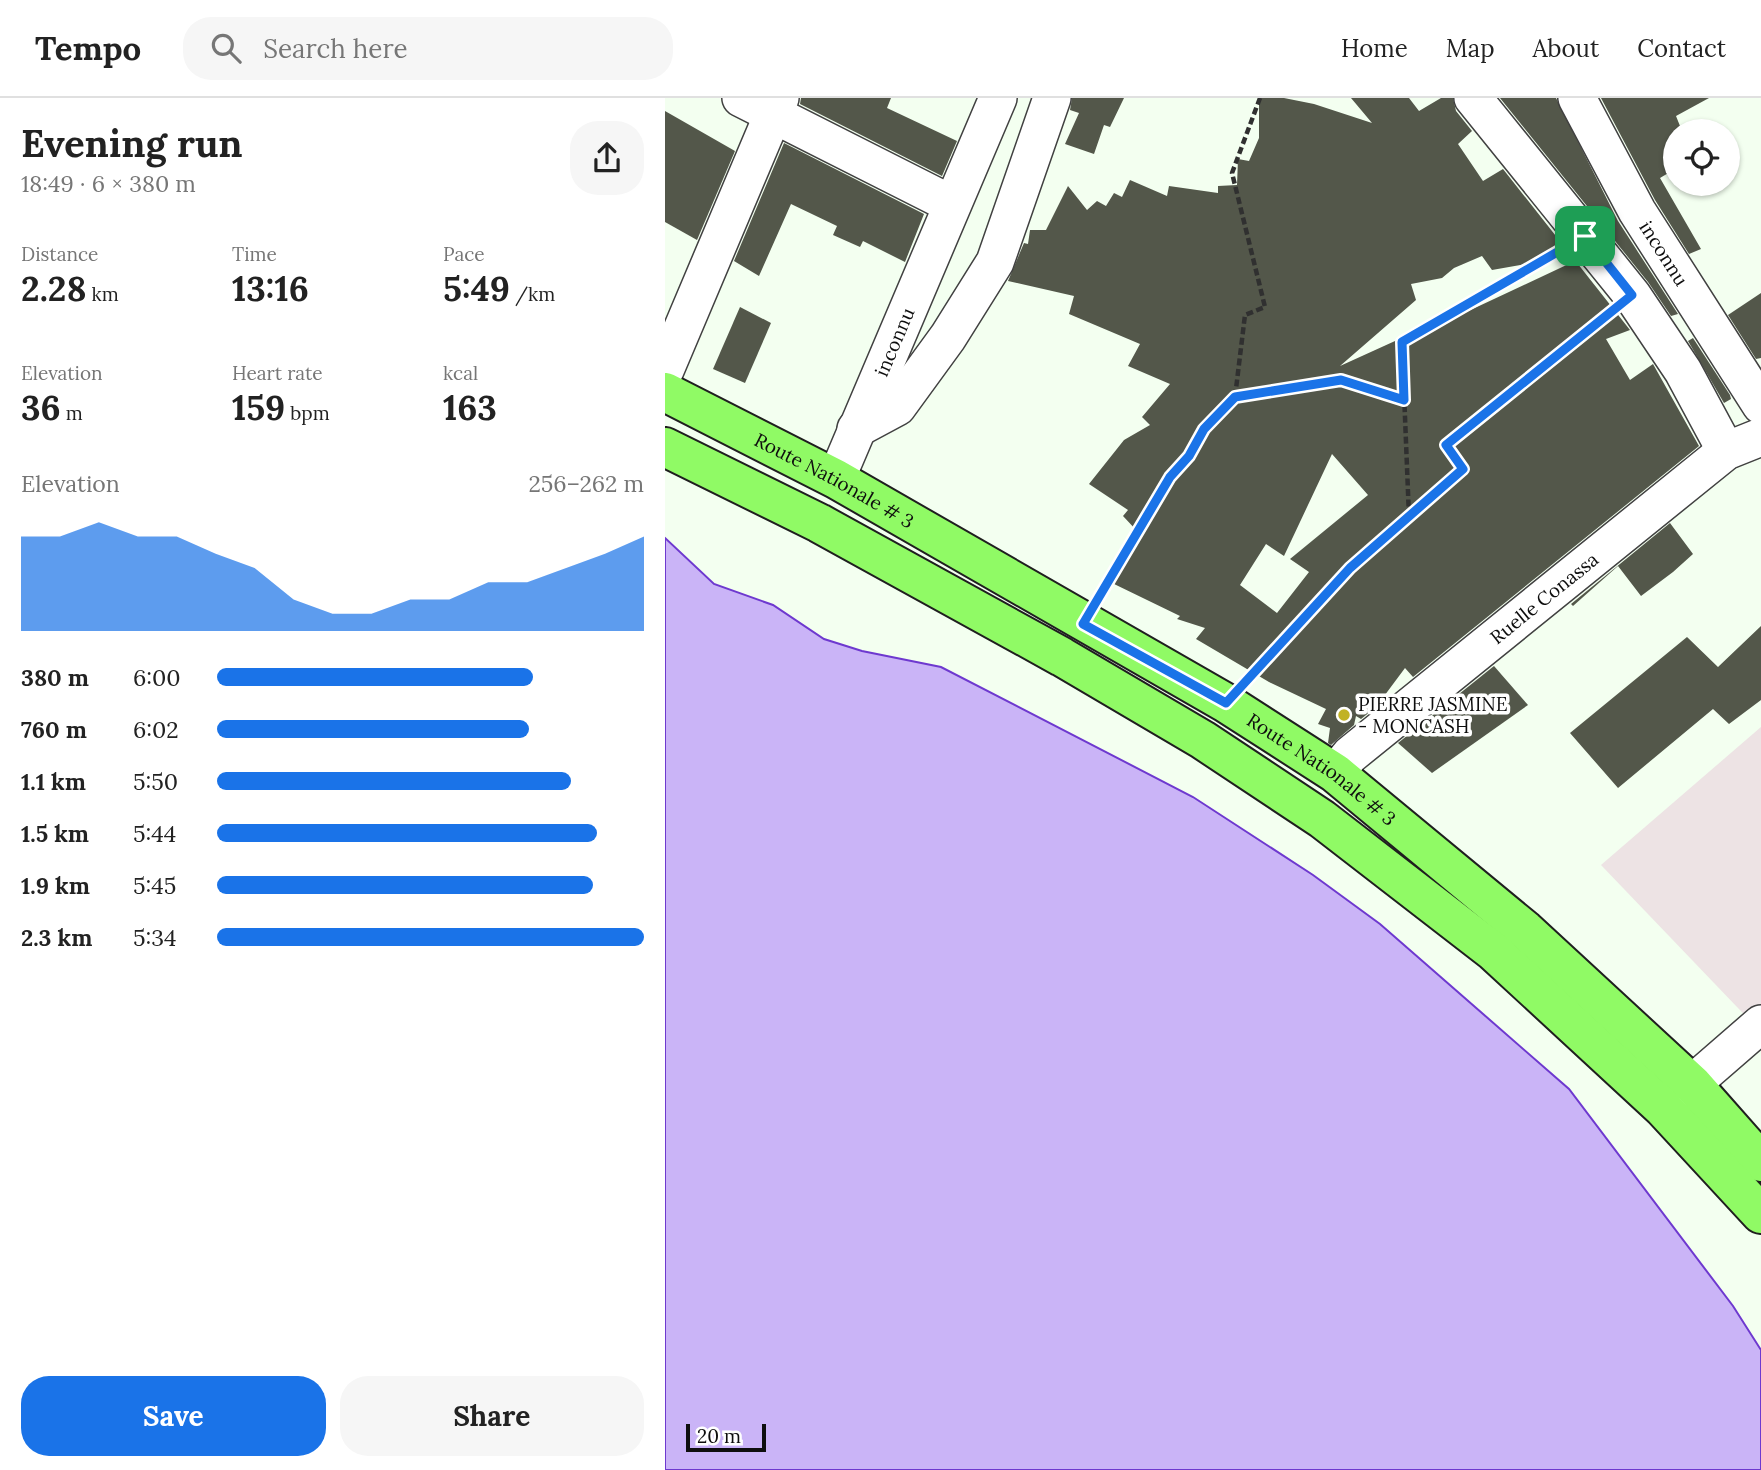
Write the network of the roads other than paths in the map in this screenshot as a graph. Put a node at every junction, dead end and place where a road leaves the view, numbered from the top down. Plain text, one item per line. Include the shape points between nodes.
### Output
1 (998, 98) edge
2 (1052, 98) edge
3 (1473, 98) edge
4 (1577, 98) edge
5 (765, 103) edge
6 (951, 204) junction
7 (665, 370) edge
8 (665, 392) edge
9 (1761, 405) edge
10 (856, 429) junction
11 (1761, 436) edge
12 (665, 447) edge
13 (1726, 451) junction
14 (836, 478) junction
15 (1335, 773) junction
16 (1761, 1024) edge
17 (1693, 1085) junction
18 (1663, 1108) junction
19 (1761, 1162) edge
20 (1761, 1214) edge

1 - 6 street, inconnu
2 - 10 street via 995,262 949,337 897,407
3 - 13 street via 1632,295 1683,370
4 - 9 street, inconnu via 1637,211
5 - 6 street
5 - 7 street
6 - 10 street, inconnu
8 - 14 main road, Route Nationale # 3
10 - 14 street, inconnu
11 - 13 street, Ruelle Conassa
12 - 18 main road, Route Nationale # 3 via 819,523 1203,740 1322,819 1494,952
13 - 15 street, Ruelle Conassa via 1350,755
14 - 15 main road, Route Nationale # 3 via 1226,703
15 - 17 main road, Route Nationale # 3 via 1525,930
16 - 17 street
17 - 18 street
17 - 19 main road, Route Nationale # 3
18 - 20 main road, Route Nationale # 3

